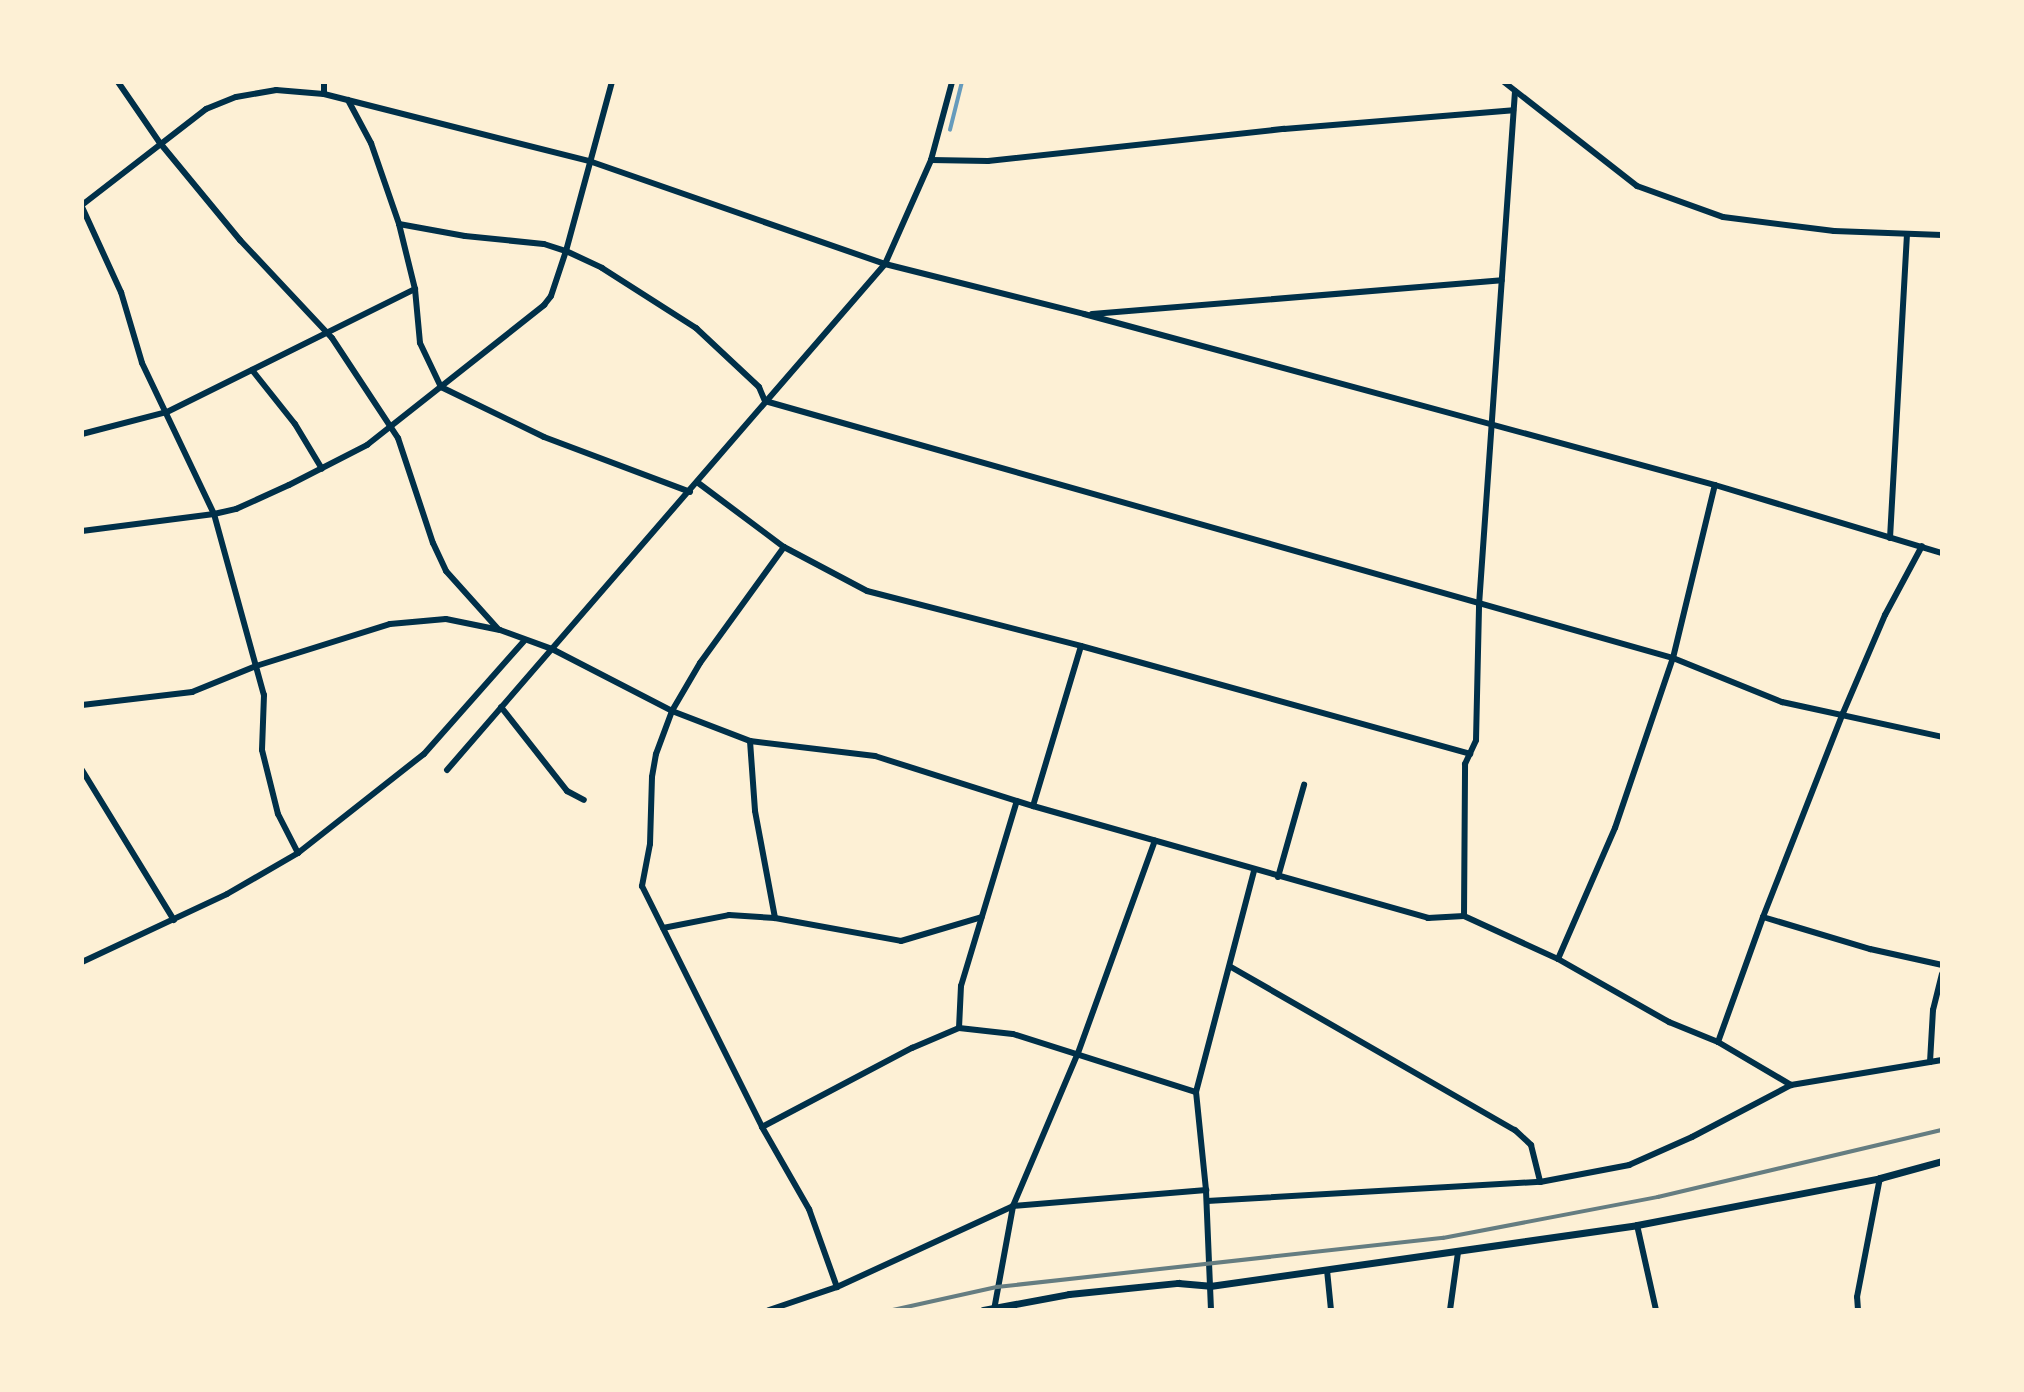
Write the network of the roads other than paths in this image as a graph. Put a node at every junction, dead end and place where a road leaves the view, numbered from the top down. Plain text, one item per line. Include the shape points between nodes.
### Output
1 (118, 82) edge
2 (324, 82) edge
3 (612, 82) edge
4 (952, 82) edge
5 (1504, 82) edge
6 (1515, 91) junction
7 (324, 94) junction
8 (348, 100) junction
9 (1513, 110) junction
10 (160, 143) junction
11 (931, 160) junction
12 (592, 162) junction
13 (82, 206) edge
14 (400, 224) junction
15 (1907, 234) junction
16 (1942, 235) edge
17 (566, 251) junction
18 (885, 264) junction
19 (1502, 280) junction
20 (415, 289) junction
21 (1084, 314) junction
22 (328, 334) junction
23 (252, 370) junction
24 (441, 387) junction
25 (765, 401) junction
26 (167, 412) junction
27 (391, 427) junction
28 (1492, 427) junction
29 (82, 435) edge
30 (322, 469) junction
31 (697, 482) junction
32 (1715, 485) junction
33 (690, 492) junction
34 (214, 514) junction
35 (82, 531) edge
36 (1890, 538) junction
37 (1922, 546) junction
38 (784, 547) junction
39 (1942, 553) edge
40 (1479, 605) junction
41 (500, 630) junction
42 (524, 641) junction
43 (1081, 646) junction
44 (552, 649) junction
45 (1673, 658) junction
46 (256, 666) junction
47 (83, 704) edge
48 (501, 707) junction
49 (672, 711) junction
50 (1843, 713) junction
51 (1942, 737) edge
52 (750, 741) junction
53 (1470, 754) junction
54 (82, 770) edge
55 (447, 770) dead end
56 (1304, 785) dead end
57 (584, 800) dead end
58 (1017, 801) junction
59 (1033, 806) junction
60 (1155, 840) junction
61 (298, 853) junction
62 (1254, 871) junction
63 (1278, 877) junction
64 (1464, 916) junction
65 (982, 917) junction
66 (1763, 917) junction
67 (775, 919) junction
68 (174, 920) junction
69 (663, 928) junction
70 (1558, 959) junction
71 (82, 962) edge
72 (1942, 965) edge
73 (1231, 967) junction
74 (1942, 974) edge
75 (959, 1028) junction
76 (1718, 1042) junction
77 (1078, 1053) junction
78 (1942, 1060) edge
79 (1930, 1062) junction
80 (1791, 1085) junction
81 (1196, 1092) junction
82 (762, 1127) junction
83 (1942, 1161) edge
84 (1880, 1178) junction
85 (1540, 1182) junction
86 (1206, 1190) junction
87 (1207, 1201) junction
88 (1013, 1206) junction
89 (1637, 1225) junction
90 (1458, 1252) junction
91 (1327, 1270) junction
92 (1210, 1286) junction
93 (836, 1287) junction
94 (993, 1309) edge
95 (769, 1310) edge
96 (984, 1310) edge
97 (1210, 1310) edge
98 (1331, 1310) edge
99 (1450, 1310) edge
100 (1656, 1310) edge
101 (1858, 1310) edge

1 - 10 street
2 - 7 street
3 - 12 street
4 - 11 street
5 - 6 street
6 - 9 street
6 - 15 street via 1637,186 1724,218
7 - 8 street
7 - 10 street via 276,90 236,97 206,109
8 - 12 street
8 - 14 street via 371,143
9 - 11 street via 988,161
9 - 19 street
10 - 13 street
10 - 22 street via 240,240
11 - 18 street
12 - 17 street
12 - 18 street
13 - 26 street via 121,292 142,363
14 - 17 street
14 - 20 street
15 - 16 street
15 - 36 street
17 - 24 street via 544,305
17 - 25 street via 696,328 759,387
18 - 21 street
18 - 25 street
19 - 21 street
19 - 28 street
20 - 22 street
20 - 24 street via 420,343
21 - 28 street
22 - 23 street
22 - 27 street
23 - 26 street
23 - 30 street via 295,424
24 - 27 street
24 - 33 street via 544,437
25 - 31 street
25 - 40 street
26 - 29 street
26 - 34 street
27 - 30 street
27 - 41 street via 446,571
28 - 32 street
28 - 40 street
30 - 34 street via 236,509
31 - 33 street
31 - 38 street
32 - 36 street
32 - 45 street
33 - 44 street
34 - 35 street
34 - 46 street
36 - 37 street
37 - 39 street
37 - 50 street via 1885,615
38 - 43 street via 867,591
38 - 49 street via 700,663
40 - 45 street
40 - 53 street via 1476,740
41 - 42 street
41 - 46 street via 446,619 390,624
42 - 44 street
42 - 61 street via 424,754
43 - 53 street
43 - 59 street
44 - 48 street
44 - 49 street
45 - 50 street via 1782,702
45 - 70 street via 1615,828
46 - 47 street via 192,692
46 - 61 street via 264,695 262,750 278,814
48 - 55 street
48 - 57 street via 567,791
49 - 52 street
49 - 69 street via 654,765 650,844 642,886
50 - 51 street
50 - 66 street
52 - 58 street via 875,756
52 - 67 street via 755,811
53 - 64 street via 1465,764
54 - 68 street
56 - 63 street
58 - 59 street
58 - 65 street
59 - 60 street
60 - 62 street
60 - 77 street
61 - 68 street
62 - 63 street
62 - 73 street
63 - 64 street via 1428,918
64 - 70 street
65 - 67 street via 901,941
65 - 75 street via 961,986
66 - 72 street
66 - 76 street
67 - 69 street via 729,915
68 - 71 street
69 - 82 street
70 - 76 street via 1668,1022
73 - 81 street
73 - 85 street via 1515,1130 1531,1145
74 - 79 street via 1933,1010
75 - 77 street via 1013,1034
75 - 82 street
76 - 80 street
77 - 81 street
77 - 88 street
78 - 79 street
79 - 80 street
80 - 85 street via 1629,1165
81 - 86 street
82 - 93 street via 808,1209
83 - 84 street
84 - 89 street
84 - 101 street
85 - 87 street
86 - 87 street
86 - 88 street
87 - 92 street
88 - 93 street
88 - 94 street
89 - 90 street
89 - 100 street
90 - 91 street
90 - 99 street
91 - 92 street
91 - 98 street
92 - 94 street via 1178,1283 1069,1294
92 - 97 street
93 - 95 street
94 - 96 street

